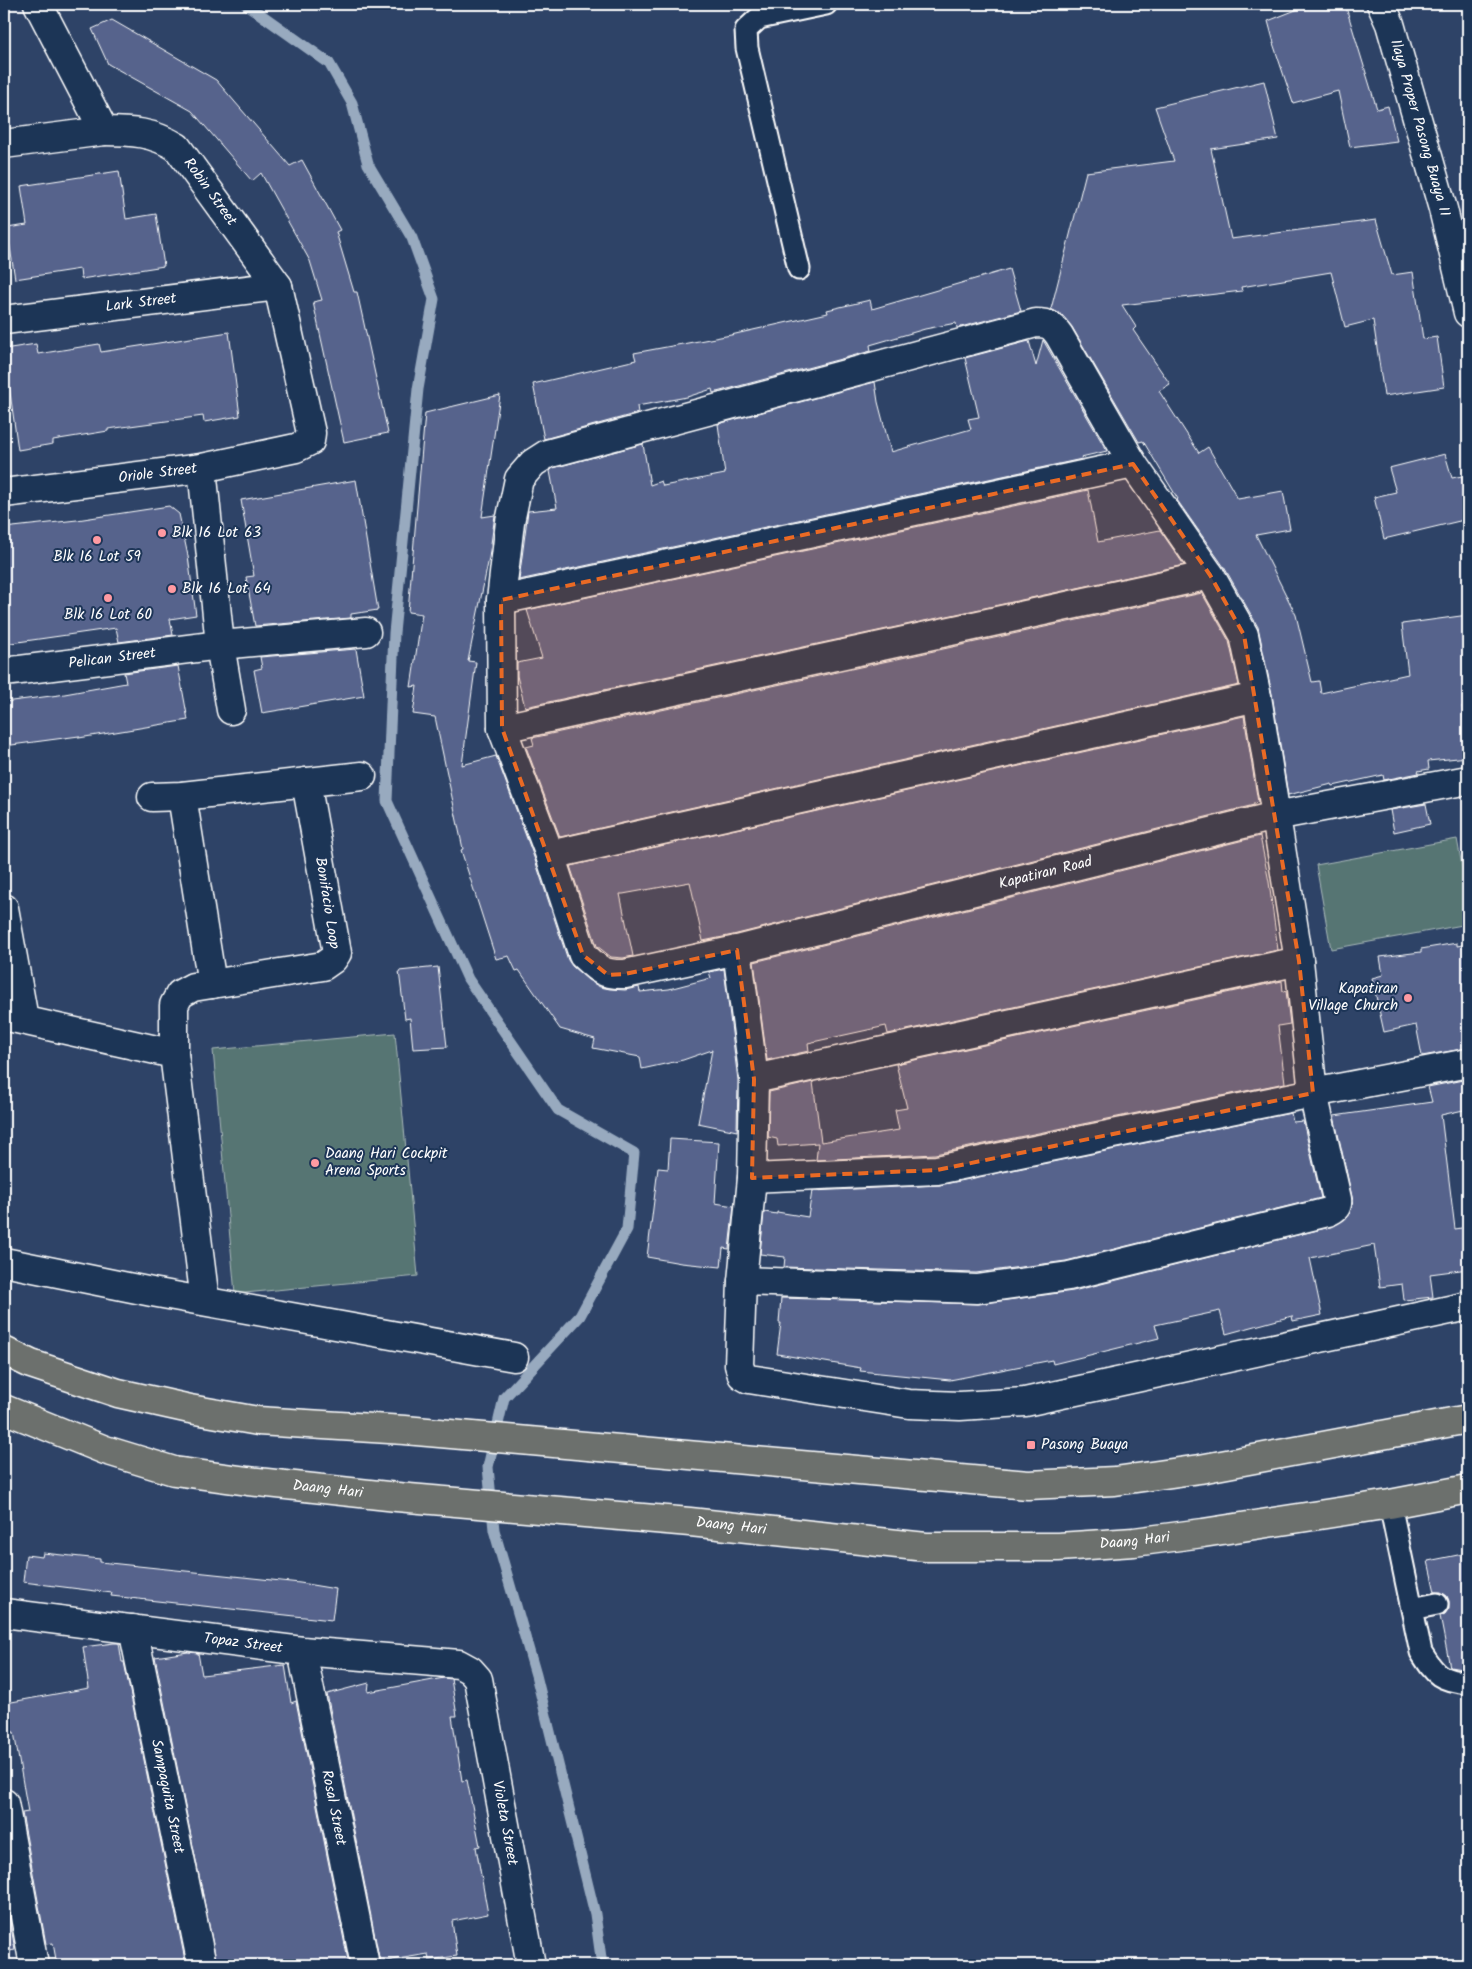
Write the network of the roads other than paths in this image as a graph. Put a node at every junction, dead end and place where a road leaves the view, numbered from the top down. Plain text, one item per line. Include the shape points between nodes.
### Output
1 (38, 4) edge
2 (826, 4) edge
3 (1381, 4) edge
4 (104, 131) junction
5 (4, 144) edge
6 (798, 269) dead end
7 (278, 286) junction
8 (1468, 313) edge
9 (4, 320) edge
10 (310, 442) joint
11 (1132, 464) junction
12 (202, 468) junction
13 (4, 493) edge
14 (1210, 575) junction
15 (501, 600) junction
16 (366, 632) dead end
17 (220, 645) junction
18 (4, 672) edge
19 (1257, 697) junction
20 (231, 710) dead end
21 (502, 728) junction
22 (362, 776) dead end
23 (1468, 780) edge
24 (306, 782) junction
25 (182, 796) junction
26 (152, 797) dead end
27 (1275, 816) junction
28 (550, 855) junction
29 (4, 908) edge
30 (736, 950) junction
31 (1299, 961) junction
32 (212, 984) junction
33 (14, 1018) edge
34 (174, 1054) junction
35 (1468, 1063) edge
36 (754, 1079) junction
37 (1313, 1093) junction
38 (752, 1178) junction
39 (4, 1262) edge
40 (742, 1281) junction
41 (205, 1301) junction
42 (1468, 1306) edge
43 (4, 1351) edge
44 (514, 1357) dead end
45 (4, 1409) edge
46 (1468, 1418) edge
47 (1468, 1490) edge
48 (1390, 1504) junction
49 (1437, 1604) dead end
50 (1412, 1609) junction
51 (4, 1613) edge
52 (133, 1630) junction
53 (302, 1650) junction
54 (478, 1679) joint
55 (1468, 1683) edge
56 (4, 1803) edge
57 (34, 1965) edge
58 (202, 1965) edge
59 (364, 1965) edge
60 (531, 1965) edge

1 - 4 street
2 - 6 lane via 759,18 746,30 747,48
3 - 8 street, Ilaya Proper Pasong Buaya II via 1390,24 1443,209
4 - 5 street, Robin Street
4 - 7 street, Robin Street via 137,131 177,147
7 - 9 street, Lark Street
7 - 10 street, Robin Street via 310,425
10 - 12 street, Oriole Street via 296,448
11 - 14 street
11 - 15 street
11 - 15 street via 1059,335 1046,323 1036,323 547,454 520,479 510,522
12 - 13 street, Oriole Street
12 - 17 street
14 - 19 street via 1244,635
14 - 21 street
15 - 21 street
16 - 17 street, Pelican Street
17 - 18 street, Pelican Street
17 - 20 street
19 - 27 street
19 - 28 street
21 - 28 street
22 - 24 street
23 - 27 street, Kapatiran Road
24 - 25 street
24 - 32 street, Bonifacio Loop via 337,953 323,966
25 - 26 street
25 - 32 street
27 - 30 street, Kapatiran Road
27 - 31 street
28 - 30 street, Kapatiran Road via 583,956 608,974 625,974
29 - 33 street
30 - 36 street
31 - 36 street
31 - 37 street
32 - 34 street, Bonifacio Loop via 193,986 180,994 174,1005
33 - 34 street
34 - 41 street, Bonifacio Loop
35 - 37 street
36 - 38 street
37 - 38 street via 937,1170
37 - 40 street via 1338,1204 1328,1212 1069,1276 977,1289
38 - 40 street
39 - 41 street
40 - 42 street via 739,1365 742,1374 749,1379 909,1404 960,1406 1025,1402
41 - 44 street
43 - 46 main road via 31,1364 118,1393 258,1421 405,1430 1028,1485 1115,1481 1200,1469
45 - 48 main road, Daang Hari via 105,1450 174,1471 397,1497 564,1510 926,1547 1058,1547 1134,1542
47 - 48 main road, Daang Hari
48 - 50 lane
49 - 50 lane
50 - 55 lane via 1421,1652 1432,1669 1447,1681
51 - 52 street, Topaz Street
52 - 53 street, Topaz Street
52 - 58 street, Sampaguita Street
53 - 54 street, Topaz Street via 460,1664
53 - 59 street, Rosal Street
54 - 60 street, Violeta Street
56 - 57 street

